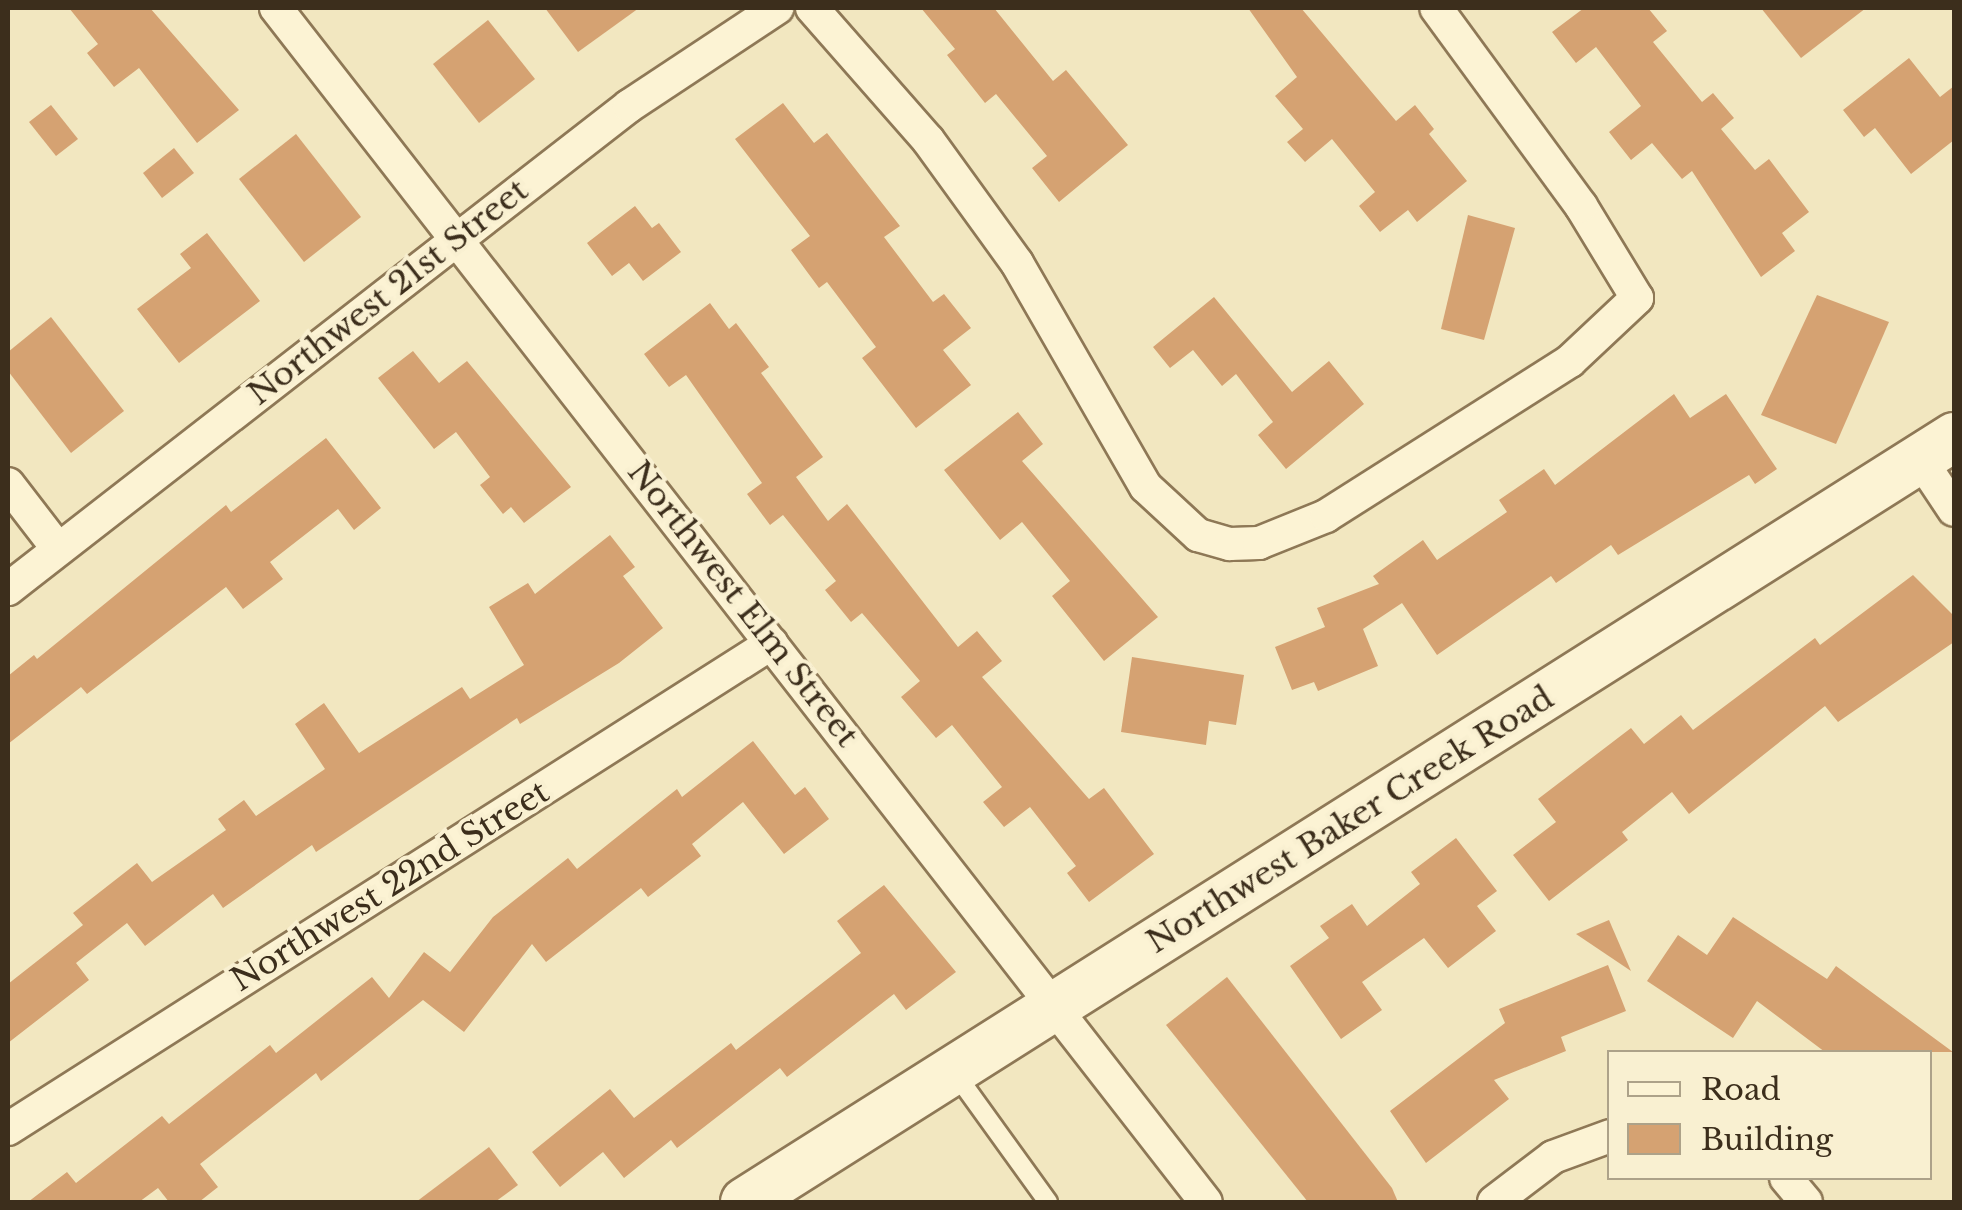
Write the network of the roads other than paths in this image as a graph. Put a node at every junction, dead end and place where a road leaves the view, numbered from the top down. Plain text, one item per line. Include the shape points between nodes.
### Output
1 (276, 8) edge
2 (777, 8) edge
3 (812, 8) edge
4 (1436, 8) edge
5 (457, 236) junction
6 (1937, 448) edge
7 (8, 484) edge
8 (1954, 510) edge
9 (58, 549) junction
10 (8, 588) edge
11 (772, 642) junction
12 (1056, 1006) junction
13 (954, 1070) junction
14 (8, 1129) edge
15 (1607, 1137) edge
16 (1788, 1180) edge
17 (745, 1202) edge
18 (1048, 1202) edge
19 (1206, 1202) edge
20 (1494, 1202) edge
21 (1806, 1202) edge

1 - 5 street, Northwest Elm Street
2 - 5 street, Northwest 21st Street via 629,106
3 - 4 street via 928,140 1017,263 1089,378 1146,487 1198,535 1259,544 1326,516 1570,362 1637,298 1580,206
5 - 9 street, Northwest 21st Street
5 - 11 street, Northwest Elm Street
6 - 8 street
6 - 12 main road, Northwest Baker Creek Road
7 - 9 street
9 - 10 street, Northwest 21st Street
11 - 12 street, Northwest Elm Street
11 - 14 street, Northwest 22nd Street
12 - 13 main road, Northwest Baker Creek Road
12 - 19 street, Northwest Elm Street
13 - 17 main road, Northwest Baker Creek Road
13 - 18 lane
15 - 20 street via 1553,1157
16 - 21 street

